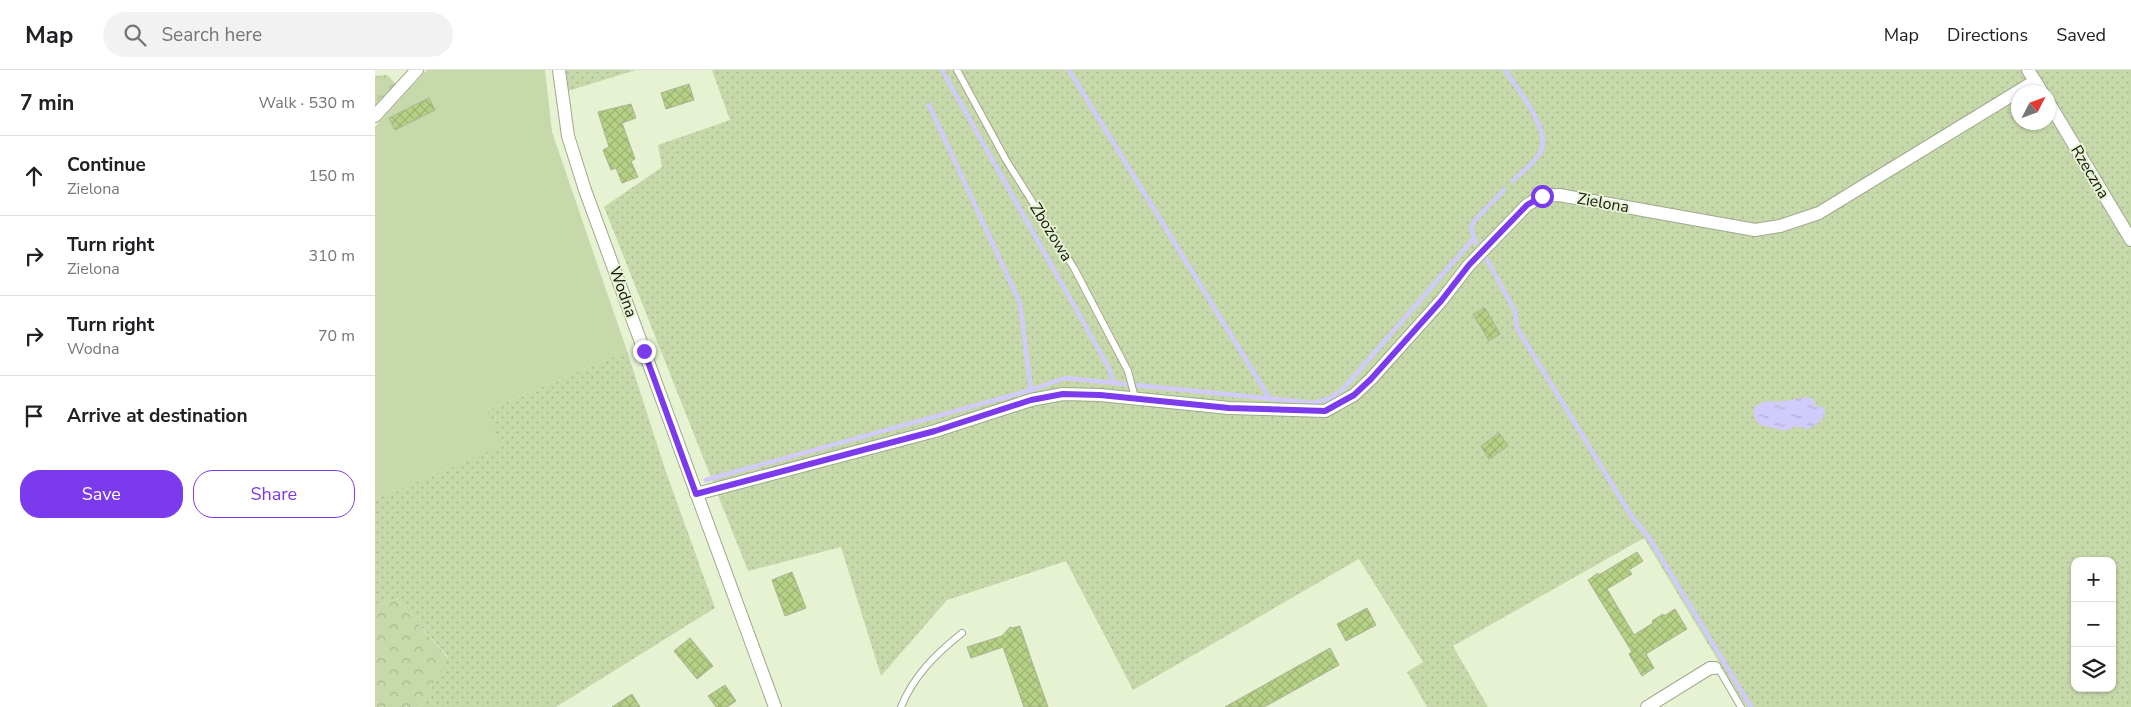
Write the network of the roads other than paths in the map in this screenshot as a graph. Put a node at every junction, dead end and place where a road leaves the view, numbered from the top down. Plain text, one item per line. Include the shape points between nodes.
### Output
1 (417, 70) edge
2 (559, 70) edge
3 (957, 70) edge
4 (2028, 70) edge
5 (2038, 85) edge
6 (2011, 103) edge
7 (2056, 115) edge
8 (375, 116) edge
9 (2131, 240) edge
10 (1135, 398) junction
11 (696, 494) junction
12 (962, 633) dead end
13 (1715, 668) joint
14 (775, 707) edge
15 (901, 707) edge
16 (1647, 707) edge
17 (1741, 707) edge

1 - 8 street
2 - 11 street, Wodna via 568,136 585,190
3 - 10 lane, Zbożowa via 1006,160 1074,268 1128,371
4 - 5 street
6 - 10 street, Zielona via 1819,213 1780,226 1755,230 1559,195 1542,196 1527,205 1469,265 1371,379 1354,395 1325,411 1229,408
7 - 9 street, Rzeczna
10 - 11 street, Zielona via 1063,394 1031,400 935,431
11 - 14 street, Wodna
12 - 15 lane via 935,654
13 - 16 street
13 - 17 lane

